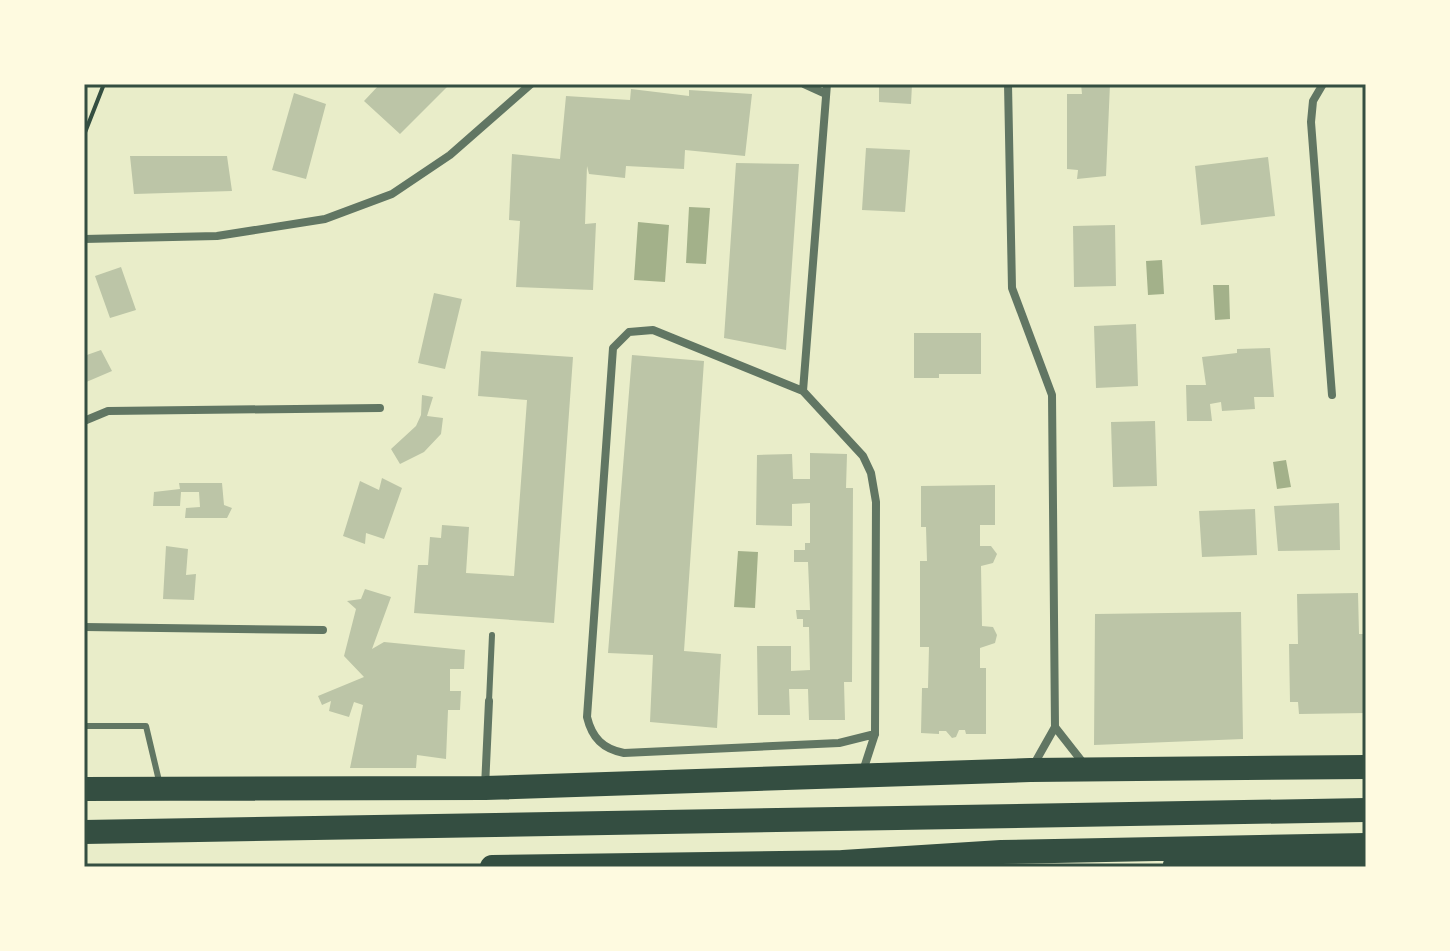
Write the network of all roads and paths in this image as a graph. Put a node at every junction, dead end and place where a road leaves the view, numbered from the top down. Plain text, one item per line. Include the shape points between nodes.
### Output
1 (104, 84) edge
2 (529, 84) edge
3 (804, 84) edge
4 (827, 84) edge
5 (1008, 84) edge
6 (1323, 84) edge
7 (826, 94) junction
8 (84, 135) edge
9 (84, 239) edge
10 (803, 391) junction
11 (1332, 395) dead end
12 (380, 408) dead end
13 (84, 421) edge
14 (84, 627) edge
15 (323, 630) dead end
16 (492, 635) dead end
17 (489, 701) joint
18 (84, 726) edge
19 (1055, 727) junction
20 (875, 734) junction
21 (1366, 767) edge
22 (1030, 770) junction
23 (1089, 771) junction
24 (862, 775) junction
25 (161, 788) junction
26 (485, 788) junction
27 (84, 789) edge
28 (1366, 810) edge
29 (84, 832) edge
30 (1366, 845) edge
31 (843, 862) junction
32 (1366, 863) edge
33 (492, 867) edge
34 (1002, 867) edge
35 (1008, 867) edge

1 - 8 path
2 - 9 street via 450,155 392,194 325,219 217,236
3 - 7 street
4 - 7 street
5 - 19 street via 1012,288 1052,395
6 - 11 street via 1313,101 1311,122
7 - 10 street
10 - 20 street via 863,456 871,473 876,502
10 - 20 street via 653,330 629,332 613,348 587,717 596,738 624,753 839,743
12 - 13 street via 108,411
14 - 15 street
16 - 17 lane
17 - 26 street
18 - 25 lane via 146,726
19 - 22 street
19 - 23 street
20 - 24 street
21 - 23 highway
22 - 23 highway
22 - 24 highway
24 - 26 highway
25 - 26 highway
25 - 27 highway
28 - 29 highway
30 - 31 highway via 1001,852
31 - 33 highway
31 - 34 highway
32 - 35 highway

